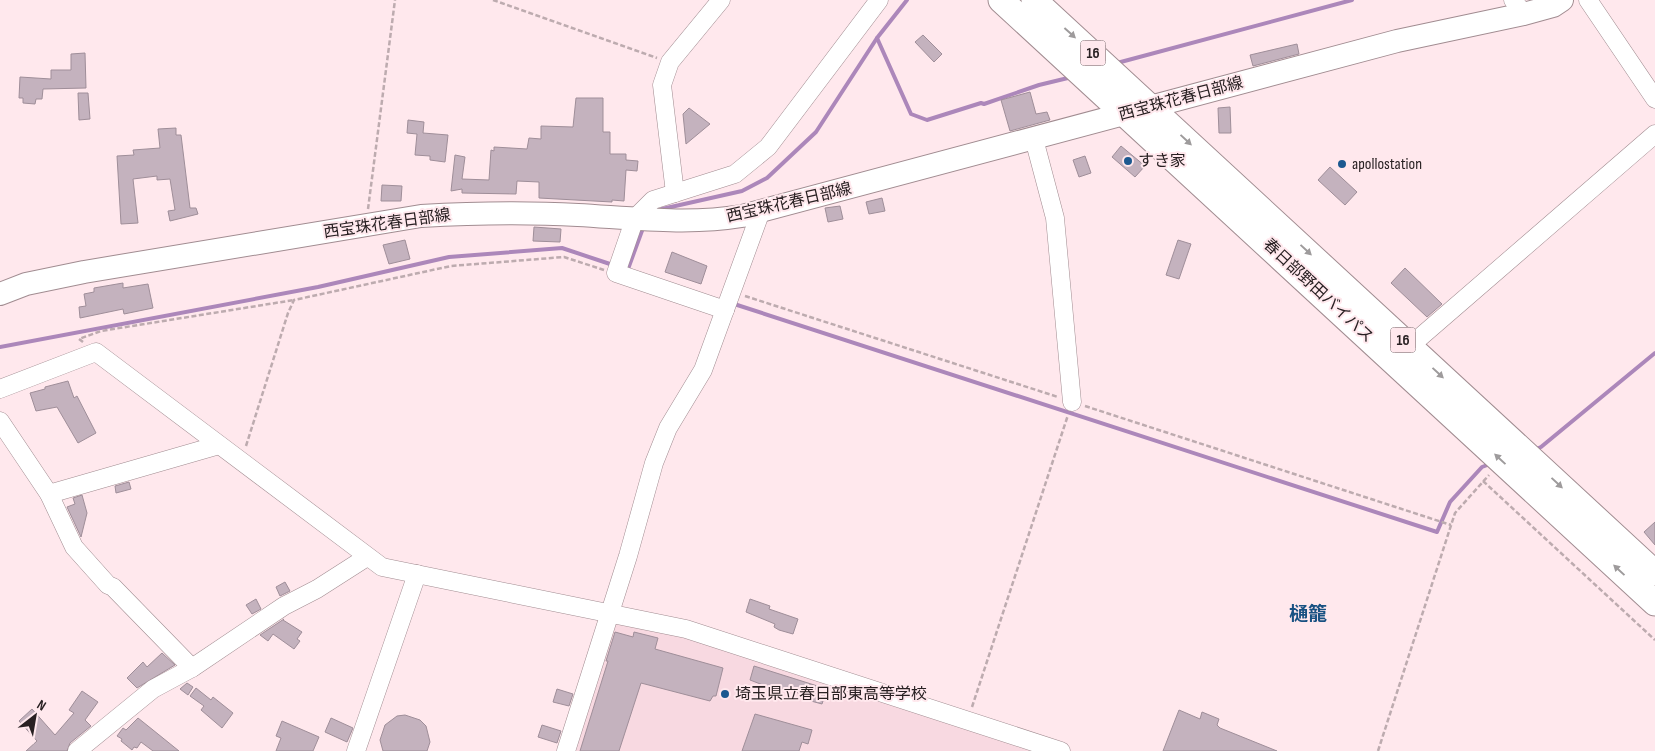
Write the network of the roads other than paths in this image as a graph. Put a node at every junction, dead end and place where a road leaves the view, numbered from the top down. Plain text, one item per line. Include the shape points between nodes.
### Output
1 (721, 0) edge
2 (879, 0) edge
3 (1001, 0) edge
4 (1034, 0) edge
5 (1562, 0) edge
6 (1588, 0) edge
7 (1518, 7) edge
8 (1655, 98) edge
9 (1151, 107) junction
10 (1126, 114) junction
11 (1655, 134) edge
12 (1034, 139) junction
13 (675, 193) junction
14 (761, 211) junction
15 (646, 219) junction
16 (0, 294) edge
17 (725, 310) junction
18 (1410, 346) junction
19 (0, 389) edge
20 (1072, 402) road end
21 (0, 421) edge
22 (219, 445) junction
23 (48, 494) junction
24 (367, 557) junction
25 (1655, 573) edge
26 (417, 574) junction
27 (1655, 603) edge
28 (610, 612) junction
29 (192, 668) junction
30 (77, 751) edge
31 (356, 751) edge
32 (566, 751) edge
33 (1060, 751) edge

1 - 13 street via 670,62 662,85
2 - 13 street via 768,147 735,174
3 - 10 highway, 春日部野田バイパス / 16
4 -> 9 highway, 春日部野田バイパス / 16
5 - 7 main road, 西宝珠花春日部線 via 1552,6
6 - 8 street
7 - 9 main road, 西宝珠花春日部線
9 - 10 main road, 西宝珠花春日部線
9 -> 18 highway, 春日部野田バイパス / 16
10 - 12 main road, 西宝珠花春日部線
27 -> 10 highway, 春日部野田バイパス / 16
11 - 18 street
12 - 14 main road, 西宝珠花春日部線
12 - 20 street via 1055,218
13 - 15 street via 652,200
14 - 15 main road, 西宝珠花春日部線 via 716,220
14 - 17 street
15 - 16 main road, 西宝珠花春日部線 via 474,213 421,216 84,272 26,284
15 - 17 street via 616,274
17 - 28 street via 703,370 668,428 654,463
18 -> 25 highway, 春日部野田バイパス / 16
19 - 22 street via 96,352
21 - 23 street
22 - 23 street
22 - 24 street
23 - 29 street via 74,547
24 - 26 street via 382,567
24 - 29 street via 284,606
26 - 28 street
26 - 31 street
28 - 32 street
28 - 33 street via 686,629
29 - 30 street via 153,689

